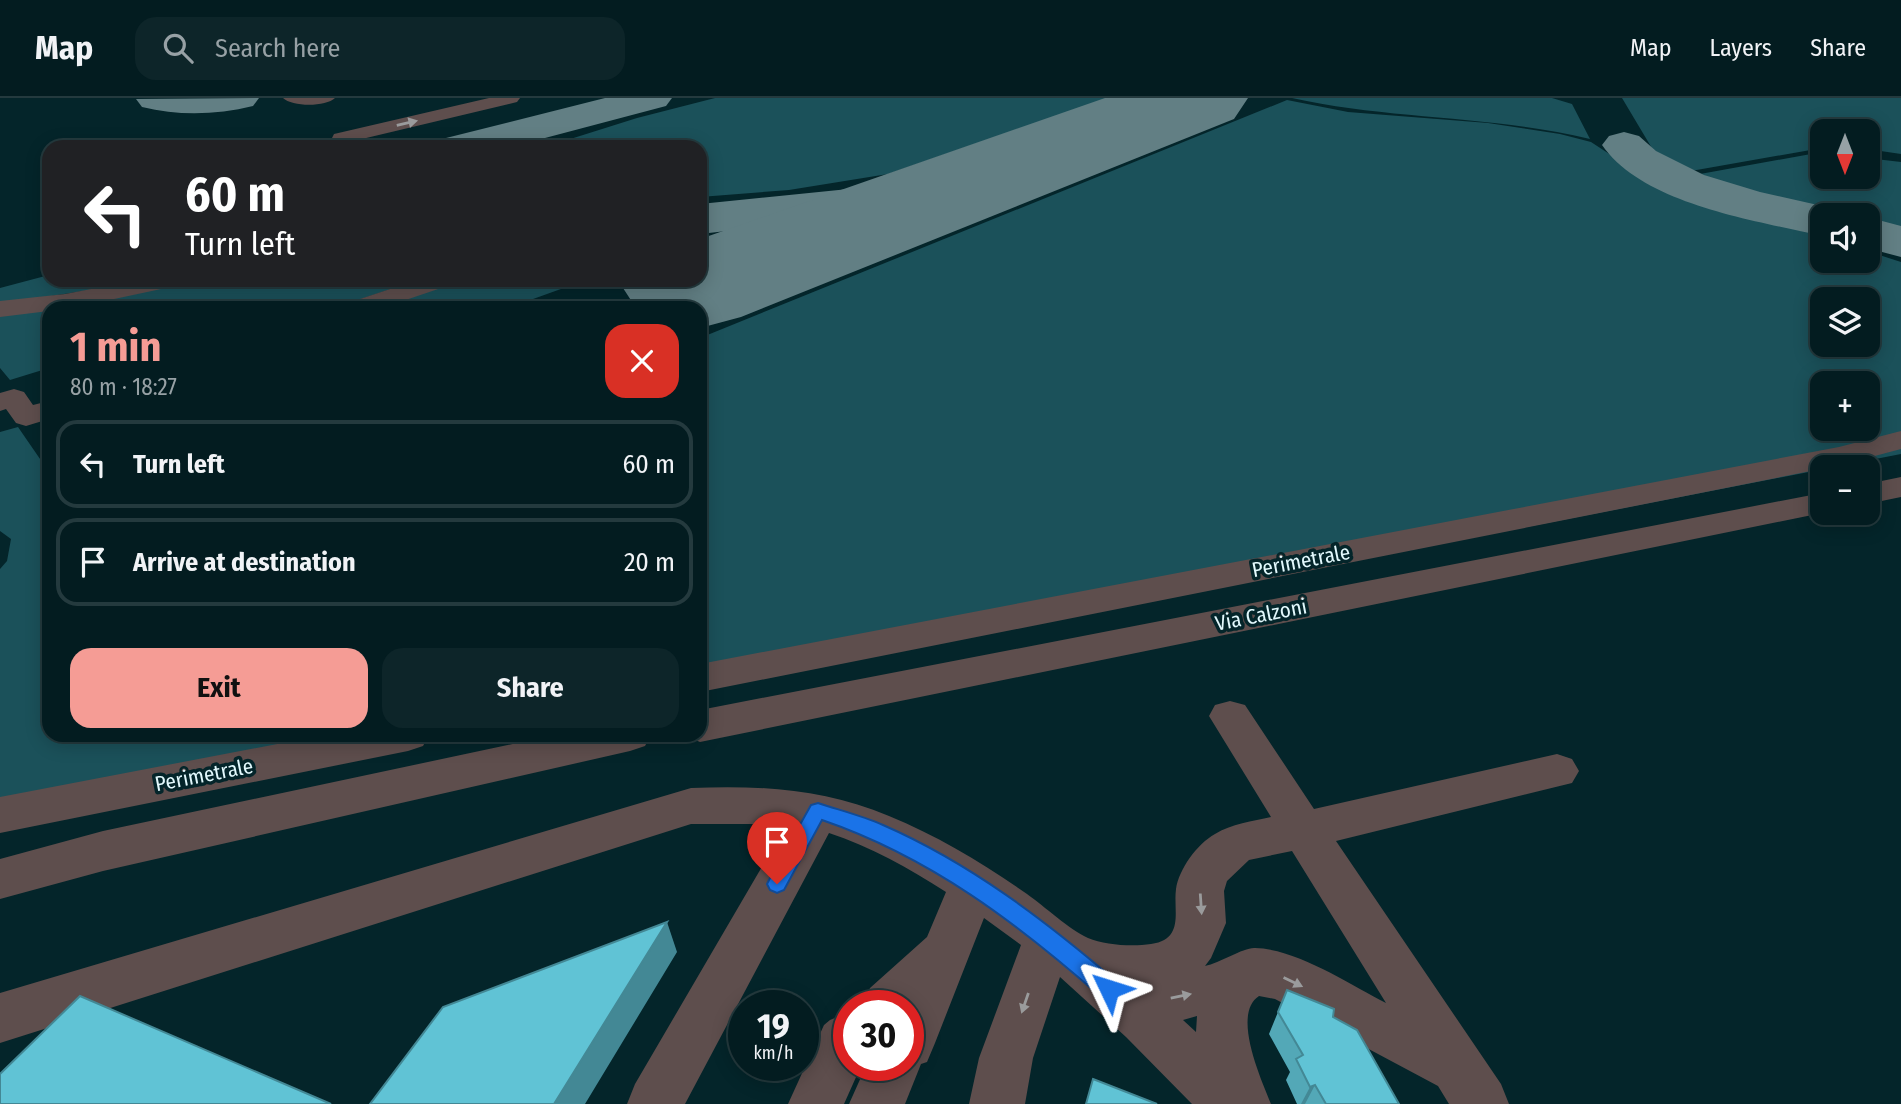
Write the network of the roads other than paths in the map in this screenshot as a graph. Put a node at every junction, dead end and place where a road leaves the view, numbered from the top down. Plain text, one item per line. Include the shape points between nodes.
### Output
1 (292, 98) edge
2 (326, 98) edge
3 (511, 98) edge
4 (341, 138) dead end
5 (140, 287) edge
6 (421, 287) edge
7 (75, 301) edge
8 (378, 301) edge
9 (42, 306) edge
10 (0, 309) edge
11 (6, 406) edge
12 (42, 412) edge
13 (1901, 440) edge
14 (1901, 487) edge
15 (1880, 491) edge
16 (1810, 505) edge
17 (707, 677) edge
18 (1230, 716) dead end
19 (707, 725) edge
20 (372, 742) edge
21 (598, 742) edge
22 (1557, 771) dead end
23 (818, 811) junction
24 (0, 815) edge
25 (1303, 830) junction
26 (0, 879) edge
27 (974, 883) junction
28 (948, 947) junction
29 (1059, 947) junction
30 (1233, 984) junction
31 (904, 990) edge
32 (924, 1005) edge
33 (1129, 1007) junction
34 (0, 1018) edge
35 (833, 1066) edge
36 (887, 1081) edge
37 (1468, 1085) edge
38 (655, 1104) edge
39 (816, 1104) edge
40 (877, 1104) edge
41 (997, 1104) edge
42 (1230, 1104) edge
43 (1244, 1104) edge

1 - 2 street
4 -> 3 street
5 - 7 street
6 - 8 street
9 - 10 street
11 - 12 street via 26,417
13 - 17 street, Perimetrale via 1841,456
14 - 15 street
16 - 19 street, Via Calzoni
18 - 25 street
20 - 24 street, Perimetrale
21 - 26 street via 117,848
22 - 25 street
23 - 27 street via 874,830
23 - 34 street via 749,804 691,806
23 - 38 street
25 -> 29 street via 1231,847 1211,867 1200,888 1202,921 1188,952 1170,965 1133,969 1099,965
25 - 37 street
27 - 28 street
27 - 29 street
28 - 31 street
28 - 32 street
29 - 33 street
29 -> 41 street via 1006,1058
33 -> 30 street
30 -> 37 street via 1253,971 1283,977
30 - 43 street via 1223,1014 1223,1052
33 - 42 street via 1186,1056
35 - 39 street
36 - 40 street

